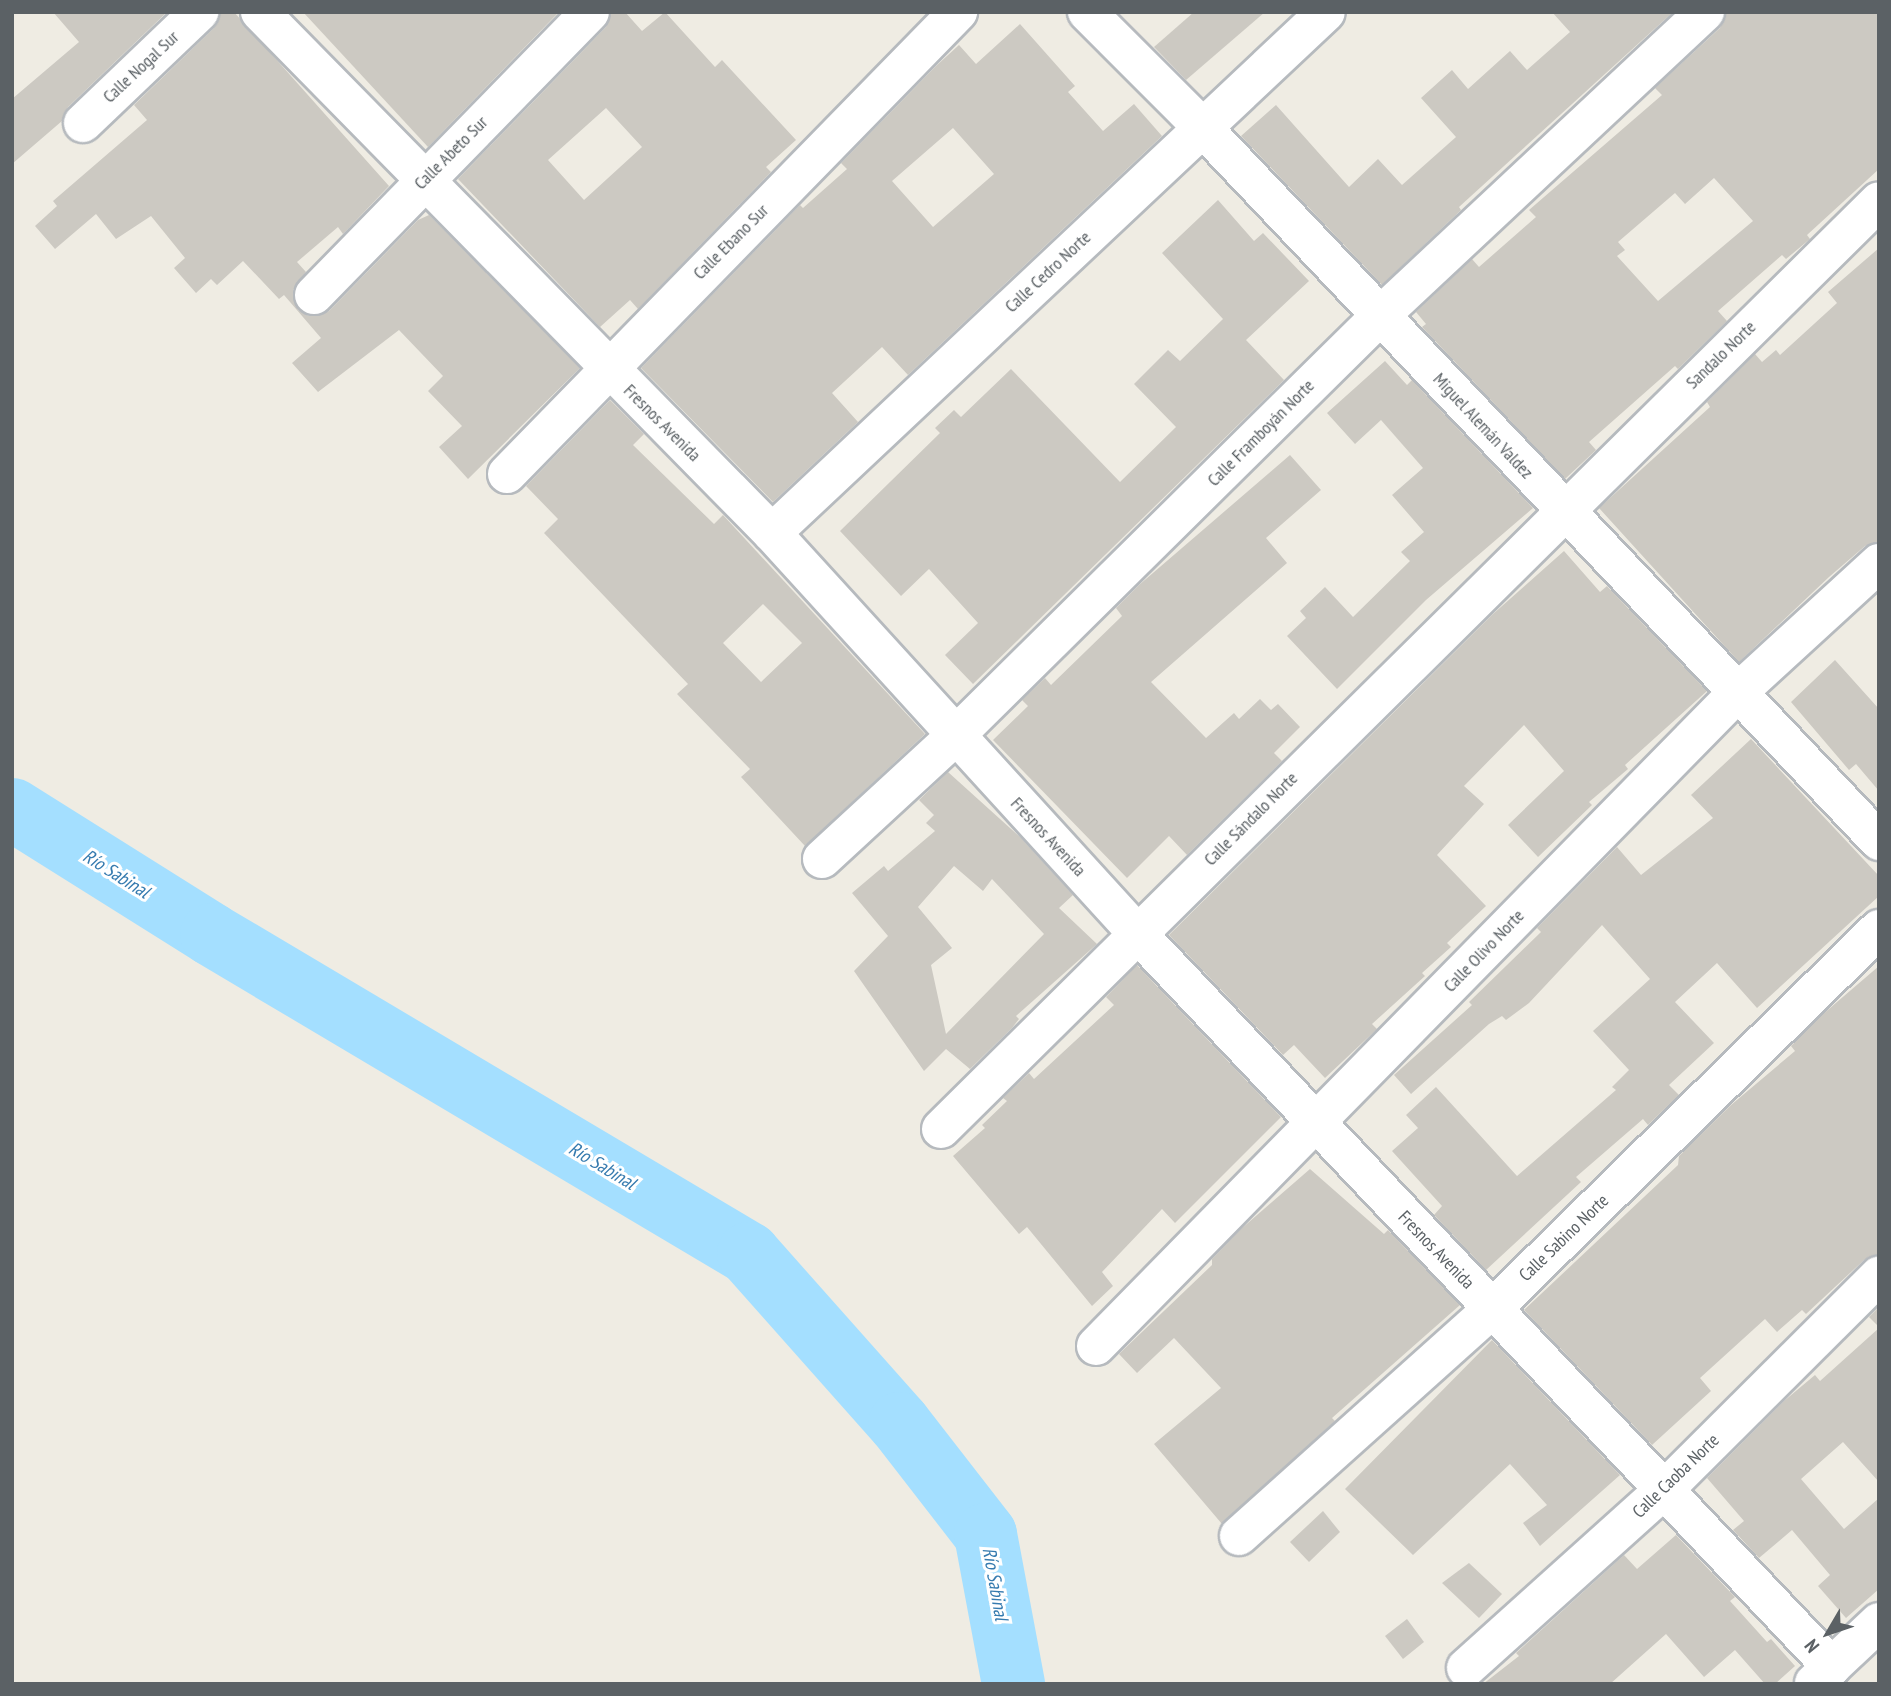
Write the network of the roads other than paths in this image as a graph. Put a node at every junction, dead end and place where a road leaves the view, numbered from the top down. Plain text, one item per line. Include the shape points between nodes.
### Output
1 (200, 12) edge
2 (260, 12) edge
3 (590, 12) edge
4 (958, 12) edge
5 (1087, 12) edge
6 (1326, 12) edge
7 (1705, 12) edge
8 (83, 123) dead end
9 (1202, 127) junction
10 (422, 181) junction
11 (1879, 201) edge
12 (314, 295) dead end
13 (1380, 316) junction
14 (607, 368) junction
15 (507, 474) dead end
16 (1562, 510) junction
17 (772, 533) junction
18 (1879, 563) edge
19 (1736, 694) junction
20 (954, 737) junction
21 (1879, 841) edge
22 (822, 859) dead end
23 (1879, 929) edge
24 (1136, 932) junction
25 (1317, 1122) junction
26 (941, 1129) dead end
27 (1879, 1276) edge
28 (1493, 1308) junction
29 (1096, 1346) dead end
30 (1666, 1488) junction
31 (1239, 1536) dead end
32 (1879, 1622) edge
33 (1466, 1668) dead end
34 (1822, 1675) edge

1 - 8 street, Calle Nogal Sur
2 - 10 street, Fresnos Avenida
3 - 10 street, Calle Abeto Sur
4 - 14 street, Calle Ebano Sur
5 - 9 street, Miguel Alemán Valdez
6 - 9 street, Calle Cedro Norte
7 - 13 street, Calle Framboyán Norte
9 - 13 street, Miguel Alemán Valdez
9 - 17 street, Calle Cedro Norte
10 - 12 street, Calle Abeto Sur
10 - 14 street, Fresnos Avenida
11 - 16 street, Sandalo Norte
13 - 16 street, Miguel Alemán Valdez
13 - 20 street, Calle Framboyán Norte
14 - 15 street, Calle Ebano Sur
14 - 17 street, Fresnos Avenida
16 - 19 street, Miguel Alemán Valdez
16 - 24 street, Calle Sándalo Norte
17 - 20 street, Fresnos Avenida
18 - 19 street, Calle Olivo Norte
19 - 21 street, Miguel Alemán Valdez
19 - 25 street, Calle Olivo Norte
20 - 22 street, Calle Framboyán Norte
20 - 24 street, Fresnos Avenida
23 - 28 street, Calle Sabino Norte
24 - 25 street, Fresnos Avenida
24 - 26 street, Calle Sándalo Norte
25 - 28 street, Fresnos Avenida
25 - 29 street, Calle Olivo Norte
27 - 30 street, Calle Caoba Norte
28 - 30 street, Fresnos Avenida
28 - 31 street, Calle Sabino Norte
30 - 33 street, Calle Caoba Norte
30 - 34 street, Fresnos Avenida
32 - 34 street

